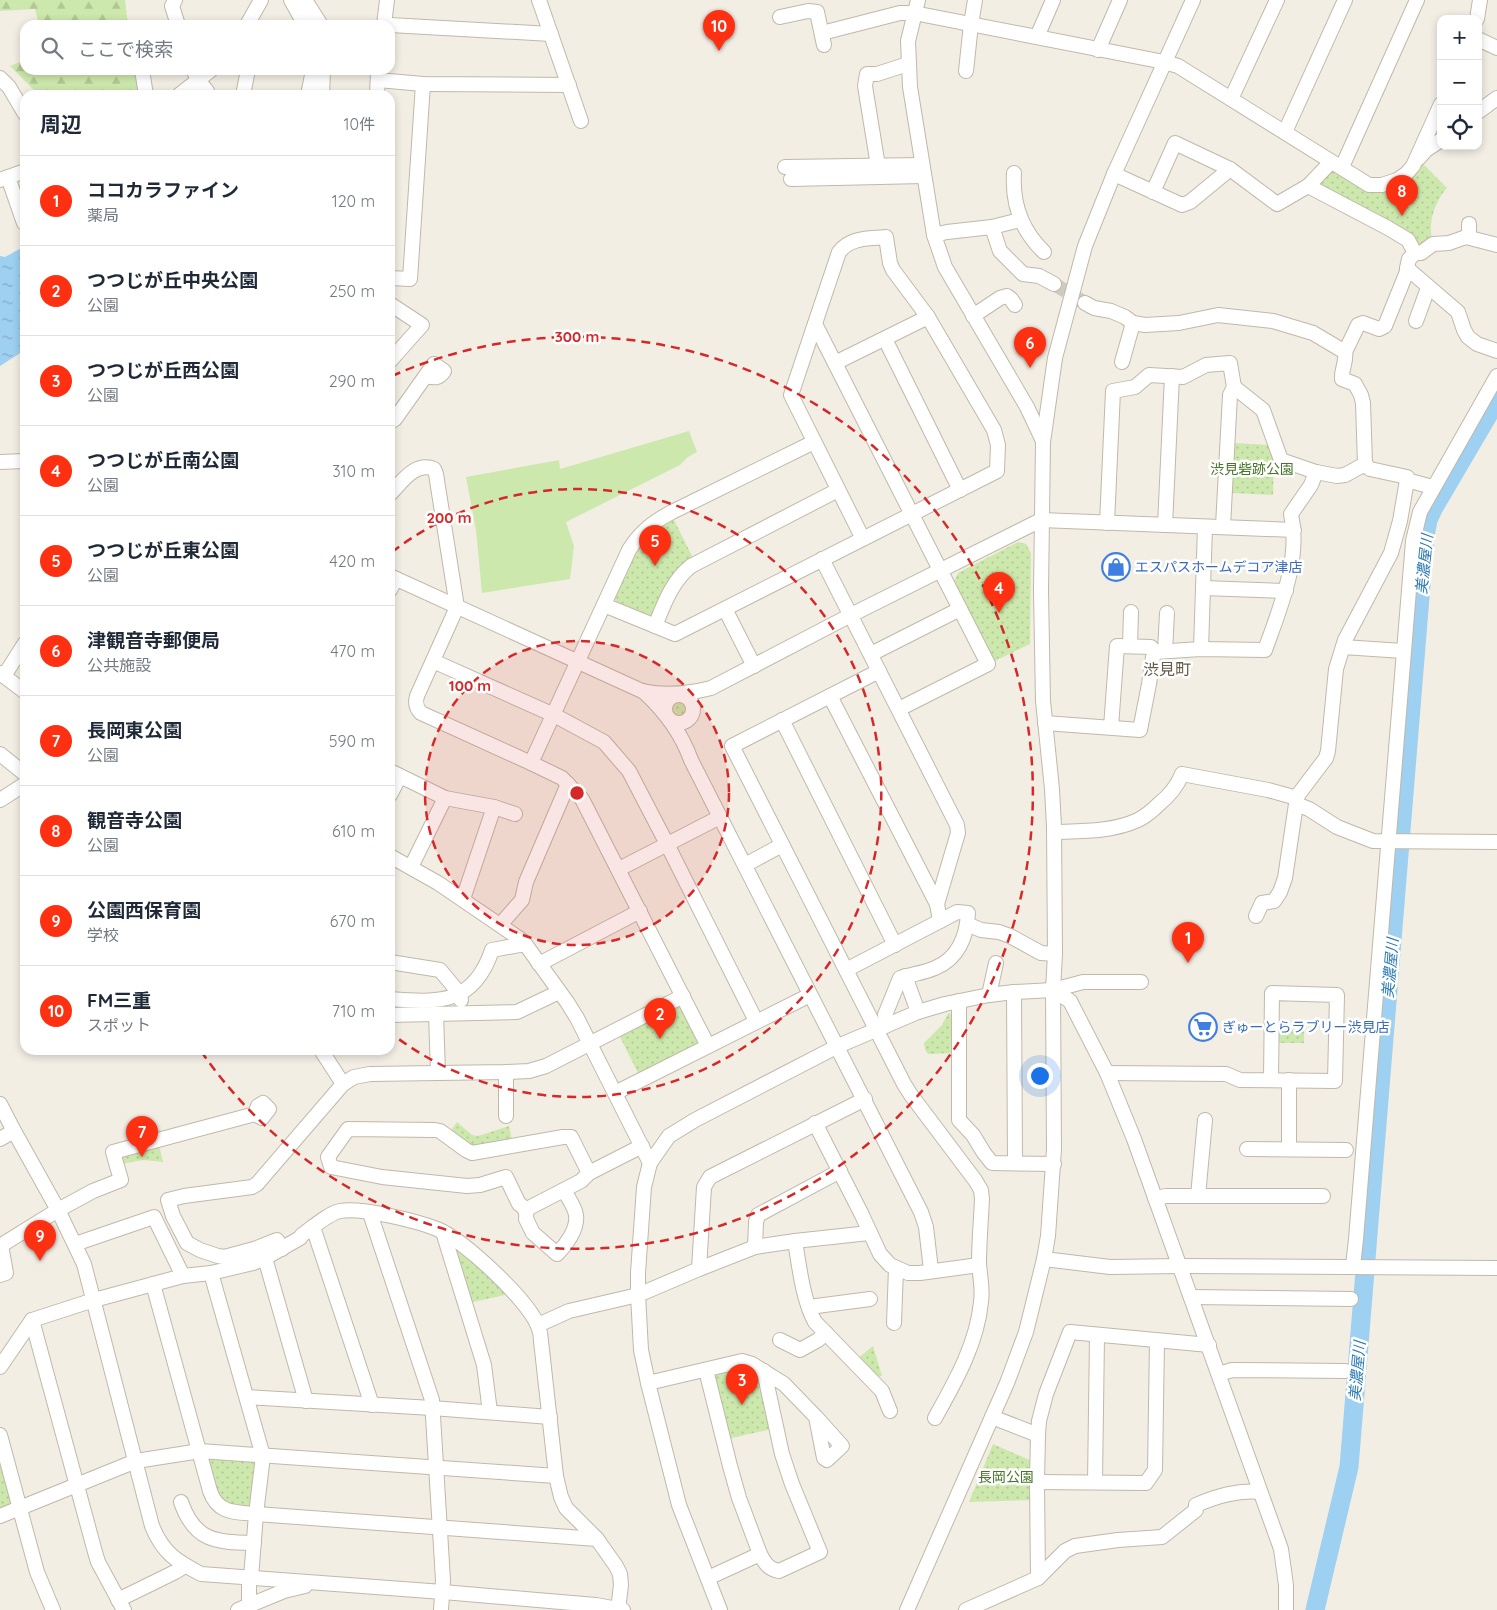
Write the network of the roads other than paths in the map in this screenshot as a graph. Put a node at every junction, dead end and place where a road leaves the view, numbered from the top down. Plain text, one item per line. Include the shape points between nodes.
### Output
1 (176, 0) edge
2 (261, 0) edge
3 (292, 0) edge
4 (305, 0) edge
5 (387, 0) edge
6 (539, 0) edge
7 (975, 0) edge
8 (1053, 0) edge
9 (1120, 0) edge
10 (1193, 0) edge
11 (1277, 0) edge
12 (1345, 0) edge
13 (1417, 0) edge
14 (1480, 0) edge
15 (916, 7) edge
16 (1478, 15) edge
17 (780, 16) dead end
18 (176, 20) edge
19 (250, 20) edge
20 (302, 20) edge
21 (318, 20) edge
22 (385, 20) edge
23 (971, 24) junction
24 (395, 25) edge
25 (551, 34) junction
26 (1037, 37) junction
27 (1482, 41) edge
28 (1497, 48) edge
29 (1098, 50) junction
30 (1164, 62) junction
31 (908, 64) junction
32 (966, 71) dead end
33 (143, 75) edge
34 (196, 75) edge
35 (247, 75) edge
36 (312, 75) edge
37 (323, 75) edge
38 (378, 75) edge
39 (0, 78) edge
40 (423, 84) junction
41 (569, 85) junction
42 (145, 90) edge
43 (184, 90) edge
44 (206, 90) edge
45 (244, 90) edge
46 (309, 90) edge
47 (322, 90) edge
48 (377, 90) edge
49 (1497, 98) edge
50 (1231, 99) junction
51 (20, 106) edge
52 (1482, 109) edge
53 (1437, 115) edge
54 (581, 121) dead end
55 (1285, 132) junction
56 (1437, 143) edge
57 (1417, 160) junction
58 (1336, 164) junction
59 (878, 166) junction
60 (1230, 169) junction
61 (923, 171) junction
62 (20, 173) edge
63 (1014, 173) dead end
64 (1114, 174) junction
65 (4, 178) edge
66 (1308, 186) junction
67 (1152, 192) junction
68 (20, 214) edge
69 (1020, 220) junction
70 (992, 227) junction
71 (934, 236) junction
72 (1497, 245) edge
73 (1044, 252) dead end
74 (1415, 253) junction
75 (1408, 269) junction
76 (395, 278) edge
77 (1054, 284) tunnel mouth
78 (1428, 288) junction
79 (1085, 303) tunnel mouth
80 (1016, 305) dead end
81 (395, 307) edge
82 (973, 316) junction
83 (928, 317) junction
84 (1416, 321) dead end
85 (1133, 323) junction
86 (815, 324) junction
87 (885, 339) junction
88 (1497, 351) edge
89 (1345, 352) junction
90 (395, 355) edge
91 (1122, 362) dead end
92 (835, 363) junction
93 (426, 376) dead end
94 (1172, 376) junction
95 (1497, 376) edge
96 (1234, 387) junction
97 (395, 418) edge
98 (814, 442) junction
99 (1043, 442) junction
100 (20, 461) edge
101 (0, 462) edge
102 (1365, 464) junction
103 (1316, 472) junction
104 (1407, 480) junction
105 (1432, 487) junction
106 (395, 489) edge
107 (838, 490) junction
108 (960, 490) junction
109 (912, 514) junction
110 (1041, 520) junction
111 (1106, 523) junction
112 (1165, 525) junction
113 (1223, 526) junction
114 (1205, 527) junction
115 (1294, 530) junction
116 (862, 539) junction
117 (822, 559) junction
118 (941, 571) junction
119 (395, 583) edge
120 (1203, 588) junction
121 (1286, 591) junction
122 (604, 605) junction
123 (457, 607) junction
124 (725, 609) junction
125 (960, 609) junction
126 (1131, 612) dead end
127 (1167, 613) dead end
128 (851, 615) junction
129 (655, 626) junction
130 (1130, 646) junction
131 (1343, 647) junction
132 (1201, 649) junction
133 (20, 651) edge
134 (1160, 651) junction
135 (1403, 651) junction
136 (871, 654) junction
137 (433, 661) junction
138 (578, 662) junction
139 (754, 666) junction
140 (879, 671) junction
141 (2, 675) edge
142 (20, 688) edge
143 (711, 688) junction
144 (642, 691) junction
145 (678, 694) junction
146 (830, 696) junction
147 (899, 709) junction
148 (554, 715) junction
149 (668, 716) junction
150 (692, 716) junction
151 (782, 720) junction
152 (1045, 723) junction
153 (1112, 727) junction
154 (687, 750) junction
155 (0, 754) edge
156 (531, 763) junction
157 (20, 770) edge
158 (395, 774) edge
159 (568, 784) junction
160 (20, 787) edge
161 (445, 798) junction
162 (0, 800) edge
163 (1296, 801) junction
164 (494, 807) junction
165 (515, 814) dead end
166 (720, 816) junction
167 (1054, 832) junction
168 (1389, 841) junction
169 (1497, 842) edge
170 (667, 844) junction
171 (782, 845) junction
172 (395, 859) edge
173 (745, 865) junction
174 (410, 867) junction
175 (619, 868) junction
176 (463, 899) junction
177 (936, 904) junction
178 (640, 911) junction
179 (1256, 916) dead end
180 (940, 921) junction
181 (968, 924) junction
182 (500, 925) junction
183 (525, 944) junction
184 (895, 945) junction
185 (1055, 954) junction
186 (395, 963) edge
187 (996, 963) dead end
188 (539, 964) junction
189 (846, 970) junction
190 (905, 976) junction
191 (1141, 982) dead end
192 (1053, 990) junction
193 (560, 992) junction
194 (1014, 992) junction
195 (460, 994) junction
196 (810, 994) junction
197 (989, 995) junction
198 (682, 996) junction
199 (395, 999) edge
200 (959, 1001) junction
201 (918, 1012) junction
202 (464, 1013) junction
203 (436, 1014) junction
204 (395, 1015) edge
205 (756, 1021) junction
206 (881, 1028) junction
207 (590, 1044) junction
208 (708, 1046) junction
209 (838, 1046) junction
210 (324, 1055) edge
211 (506, 1072) junction
212 (438, 1073) junction
213 (1107, 1073) junction
214 (1271, 1080) junction
215 (1289, 1080) junction
216 (343, 1084) junction
217 (615, 1094) junction
218 (865, 1099) junction
219 (0, 1104) edge
220 (255, 1114) dead end
221 (506, 1116) dead end
222 (1205, 1120) dead end
223 (815, 1124) junction
224 (14, 1131) junction
225 (0, 1139) edge
226 (642, 1146) junction
227 (1247, 1149) dead end
228 (1289, 1150) junction
229 (1346, 1150) dead end
230 (650, 1163) junction
231 (1015, 1163) junction
232 (1054, 1164) junction
233 (840, 1171) junction
234 (589, 1173) junction
235 (564, 1190) junction
236 (1198, 1196) junction
237 (1324, 1196) dead end
238 (1155, 1198) junction
239 (58, 1210) junction
240 (525, 1210) junction
241 (370, 1213) junction
242 (313, 1228) junction
243 (443, 1232) junction
244 (869, 1233) junction
245 (795, 1241) junction
246 (75, 1244) junction
247 (1, 1245) edge
248 (755, 1247) junction
249 (282, 1248) junction
250 (265, 1258) junction
251 (1044, 1259) junction
252 (979, 1265) junction
253 (1180, 1266) junction
254 (1353, 1266) junction
255 (698, 1268) junction
256 (896, 1268) junction
257 (1497, 1268) edge
258 (932, 1270) junction
259 (211, 1273) junction
260 (0, 1275) edge
261 (183, 1276) junction
262 (153, 1284) junction
263 (638, 1296) junction
264 (1191, 1297) junction
265 (870, 1299) dead end
266 (1351, 1299) dead end
267 (94, 1300) junction
268 (809, 1307) junction
269 (32, 1320) junction
270 (894, 1323) dead end
271 (538, 1325) junction
272 (826, 1333) junction
273 (1097, 1336) junction
274 (780, 1340) dead end
275 (1157, 1341) junction
276 (1208, 1345) junction
277 (0, 1367) edge
278 (706, 1370) junction
279 (764, 1371) junction
280 (1345, 1371) dead end
281 (1219, 1374) junction
282 (648, 1383) junction
283 (247, 1397) junction
284 (306, 1400) junction
285 (372, 1405) junction
286 (432, 1408) junction
287 (490, 1412) junction
288 (890, 1412) dead end
289 (550, 1417) junction
290 (992, 1417) junction
291 (816, 1418) dead end
292 (935, 1418) dead end
293 (0, 1435) edge
294 (1038, 1435) junction
295 (200, 1452) junction
296 (2, 1453) edge
297 (263, 1456) junction
298 (136, 1461) junction
299 (435, 1468) junction
300 (556, 1476) junction
301 (1037, 1482) junction
302 (1095, 1482) junction
303 (76, 1485) junction
304 (1260, 1492) junction
305 (181, 1502) dead end
306 (20, 1507) junction
307 (256, 1514) junction
308 (0, 1516) edge
309 (440, 1528) junction
310 (597, 1539) junction
311 (254, 1544) junction
312 (760, 1554) junction
313 (185, 1566) junction
314 (250, 1578) junction
315 (708, 1578) junction
316 (1038, 1578) junction
317 (319, 1583) junction
318 (443, 1592) junction
319 (121, 1605) edge
320 (245, 1609) edge
321 (53, 1610) edge
322 (441, 1610) edge
323 (620, 1610) edge
324 (720, 1610) edge
325 (907, 1610) edge
326 (966, 1610) edge
327 (1286, 1610) edge

1 - 18 street via 172,6
2 - 19 street
3 - 20 street
4 - 21 street
5 - 22 street
6 - 25 street
7 - 23 street
8 - 26 street
9 - 29 street
10 - 30 street
11 - 50 street
12 - 55 street
13 - 58 street
14 - 16 street
15 - 17 street via 823,39 817,12
15 - 23 street
15 - 31 street via 908,41
23 - 26 street
23 - 32 street
24 - 25 street
25 - 41 street
26 - 29 street
27 - 28 street
29 - 30 street
30 - 50 street via 1178,66
30 - 64 street
31 - 59 street via 867,74 865,86
31 - 61 street
33 - 42 street
34 - 43 street
34 - 44 street
35 - 45 street
36 - 46 street
37 - 47 street
38 - 40 street
38 - 48 street
39 - 51 street
40 - 41 street
40 - 76 street via 410,279
41 - 54 street
49 - 52 street
50 - 55 street
53 - 57 street
55 - 58 street
56 - 57 street
57 - 58 street via 1406,174 1382,185 1369,185
58 - 66 street
59 - 61 street
59 - 61 street via 788,173
60 - 66 street via 1277,204
60 - 67 street via 1182,205
60 - 67 street via 1175,144
61 - 71 street
62 - 65 street
63 - 69 street via 1015,203
64 - 67 street
64 - 99 street via 1085,246 1054,358
65 - 68 street
66 - 74 street via 1408,240
69 - 70 street
69 - 73 street
70 - 71 street
70 - 77 street via 1000,251 1023,274 1039,276
71 - 82 street via 945,267
72 - 74 street via 1469,231 1466,237 1433,244 1421,253
74 - 75 street via 1409,259
75 - 78 street
75 - 89 street via 1385,326 1378,329 1363,323 1358,325
78 - 84 street
78 - 88 street via 1458,312 1468,337
79 - 85 street via 1111,311
80 - 82 street via 1007,296
81 - 90 street via 422,325
82 - 99 street via 1027,407
83 - 86 street via 893,270 886,237 844,245
83 - 87 street
83 - 108 street via 998,440 997,471
85 - 89 street via 1156,326 1218,315 1273,321 1313,333
85 - 91 street
86 - 92 street
86 - 98 street via 791,395
87 - 92 street
87 - 108 street
89 - 102 street via 1342,379 1355,384 1363,403
92 - 109 street
93 - 97 street
94 - 96 street via 1183,377 1206,365 1230,363
94 - 111 street via 1149,375 1136,387 1113,391
94 - 112 street
95 - 105 street
96 - 103 street via 1263,410 1281,460
96 - 113 street via 1230,394
98 - 107 street
98 - 122 street via 650,524 629,550
99 - 110 street
100 - 101 street
102 - 103 street via 1346,475
102 - 104 street via 1370,469 1407,476
103 - 115 street via 1291,514
104 - 105 street
104 - 131 street via 1390,553
105 - 135 street via 1420,512 1413,541
106 - 123 street via 414,470 424,466 434,469
107 - 116 street
107 - 129 street via 691,566 674,584
108 - 109 street
109 - 116 street
109 - 118 street
110 - 111 street
110 - 118 street
110 - 152 street
111 - 112 street
112 - 114 street
113 - 114 street
113 - 115 street
114 - 120 street
115 - 121 street
116 - 117 street
117 - 124 street
117 - 128 street
118 - 125 street
118 - 128 street
119 - 123 street
120 - 121 street
120 - 132 street
121 - 132 street via 1265,650
122 - 129 street
122 - 138 street
123 - 137 street
123 - 138 street
124 - 129 street via 675,634
124 - 139 street
125 - 136 street
125 - 147 street via 988,664
126 - 130 street
127 - 134 street
128 - 136 street
128 - 139 street
130 - 134 street
130 - 153 street via 1117,646
131 - 135 street
131 - 163 street via 1334,680 1326,758
132 - 134 street
133 - 141 street
134 - 153 street via 1152,656 1140,730
135 - 168 street
136 - 140 street
137 - 148 street
137 - 156 street via 417,696 417,709
138 - 144 street
138 - 148 street
139 - 143 street
140 - 146 street
140 - 147 street
141 - 142 street
143 - 145 street
143 - 150 street
144 - 145 street
144 - 149 street
145 - 149 street via 667,701
145 - 150 street via 691,700
146 - 151 street
146 - 177 street
147 - 177 street via 958,829
148 - 156 street
148 - 170 street via 604,742 628,771
149 - 150 street via 678,724
149 - 154 street
150 - 154 street
151 - 171 street via 732,746
151 - 184 street
152 - 153 street
152 - 167 street
154 - 166 street
155 - 157 street
156 - 159 street
158 - 161 street
159 - 175 street via 582,799
159 - 182 street via 526,882 522,900
160 - 162 street
161 - 164 street
161 - 174 street
163 - 167 street via 1268,790 1182,774 1172,793 1138,820 1094,831
163 - 168 street via 1337,827 1373,841
163 - 179 street via 1285,878 1274,900 1262,904
164 - 165 street
164 - 176 street
166 - 170 street
166 - 173 street
167 - 185 street
168 - 169 street
168 - 254 street
170 - 175 street
170 - 205 street
171 - 173 street
171 - 189 street
172 - 174 street
173 - 196 street
174 - 176 street
175 - 178 street
176 - 182 street
177 - 180 street
178 - 188 street
178 - 198 street
180 - 181 street via 957,912 968,913
180 - 184 street
181 - 185 street via 1010,936 1041,953
181 - 190 street via 960,946 950,960 934,969
182 - 183 street
183 - 188 street
183 - 195 street via 492,950 483,973
184 - 189 street
185 - 192 street
186 - 195 street via 440,970
187 - 197 street
188 - 193 street
189 - 206 street
190 - 201 street
190 - 206 street via 900,978
191 - 192 street via 1083,982
192 - 194 street
192 - 213 street via 1070,1001
192 - 232 street
193 - 202 street via 517,1012
193 - 207 street
194 - 197 street
194 - 231 street
195 - 199 street via 428,1001
195 - 202 street
196 - 205 street
196 - 209 street
197 - 200 street
198 - 207 street
198 - 208 street
200 - 201 street
200 - 231 street via 959,1120 992,1163
201 - 206 street
202 - 203 street
203 - 204 street
203 - 212 street
205 - 208 street
206 - 209 street
206 - 252 street via 911,1095 981,1190
207 - 211 street via 539,1069
207 - 217 street
208 - 217 street
209 - 218 street
209 - 230 street via 669,1136
210 - 216 street
211 - 212 street
211 - 221 street
212 - 216 street via 364,1074
213 - 214 street via 1226,1074 1240,1080
213 - 238 street
214 - 215 street
214 - 215 street via 1272,994 1336,995 1335,1081
215 - 228 street
216 - 249 street via 257,1184 168,1200 187,1244 200,1250 224,1257 277,1240
217 - 226 street
218 - 223 street
218 - 258 street via 921,1212
219 - 224 street
220 - 239 street via 113,1152 121,1180
222 - 236 street
223 - 233 street
223 - 255 street via 710,1177 704,1187
224 - 225 street
224 - 239 street
226 - 230 street
226 - 234 street
227 - 228 street
228 - 229 street
230 - 263 street via 644,1187
231 - 232 street
232 - 251 street
233 - 244 street
233 - 248 street via 758,1215
234 - 235 street
234 - 240 street via 572,1137 472,1153 435,1130 348,1129 328,1157 331,1167 382,1178 467,1186 506,1176
235 - 240 street
235 - 240 street via 576,1217 566,1245 558,1254 533,1233
236 - 237 street
236 - 238 street
238 - 253 street
239 - 246 street
239 - 247 street
241 - 242 street via 340,1211
241 - 243 street
241 - 286 street
242 - 249 street
242 - 285 street
243 - 271 street via 512,1290
243 - 287 street via 484,1365
244 - 245 street
244 - 256 street via 880,1254
245 - 248 street
245 - 268 street
246 - 261 street via 154,1217
246 - 267 street
247 - 260 street via 6,1273
248 - 255 street
249 - 250 street
250 - 259 street
250 - 284 street
251 - 253 street via 1110,1267
251 - 290 street via 1026,1332
252 - 258 street
252 - 292 street via 982,1300 974,1338
253 - 254 street
253 - 264 street
254 - 257 street
255 - 263 street
256 - 258 street via 908,1273
256 - 270 street
259 - 261 street
259 - 283 street
261 - 262 street
262 - 267 street
262 - 295 street
263 - 271 street via 569,1311
263 - 282 street via 641,1350
264 - 266 street
264 - 276 street
265 - 268 street
267 - 269 street
267 - 298 street
268 - 272 street via 815,1322
269 - 277 street
269 - 303 street
271 - 289 street
272 - 274 street via 800,1350
272 - 288 street via 882,1391
273 - 275 street
273 - 294 street via 1070,1332 1046,1394
273 - 302 street
275 - 276 street
275 - 302 street via 1155,1470 1146,1483
276 - 281 street
278 - 279 street via 742,1361
278 - 282 street
278 - 312 street via 739,1498
279 - 291 street via 784,1384
279 - 312 street via 782,1454 820,1552 778,1571 765,1564
280 - 281 street via 1232,1370
281 - 304 street
282 - 315 street via 679,1505
283 - 284 street
283 - 297 street
284 - 285 street
285 - 286 street
286 - 287 street
286 - 299 street
287 - 289 street
289 - 300 street
290 - 294 street
290 - 325 street
293 - 296 street
294 - 301 street
295 - 297 street
295 - 298 street
295 - 307 street via 212,1496 221,1509
296 - 306 street
297 - 299 street
297 - 307 street
298 - 303 street
298 - 313 street via 156,1537 163,1548
299 - 300 street
299 - 309 street
300 - 310 street via 566,1508
301 - 302 street
301 - 316 street
303 - 306 street
303 - 319 street via 98,1562
304 - 316 street via 1222,1495 1196,1505 1196,1510 1162,1538 1075,1546 1065,1551
304 - 327 street via 1281,1549
305 - 311 street via 194,1527 210,1538
306 - 308 street
306 - 321 street via 37,1572
307 - 309 street
307 - 311 street
309 - 310 street
309 - 318 street
310 - 323 street via 620,1574
311 - 314 street
312 - 315 street
313 - 314 street via 200,1574
313 - 319 street
314 - 317 street
314 - 320 street
315 - 324 street
316 - 326 street
317 - 318 street
317 - 320 street via 284,1591
318 - 322 street
318 - 323 street via 596,1605

